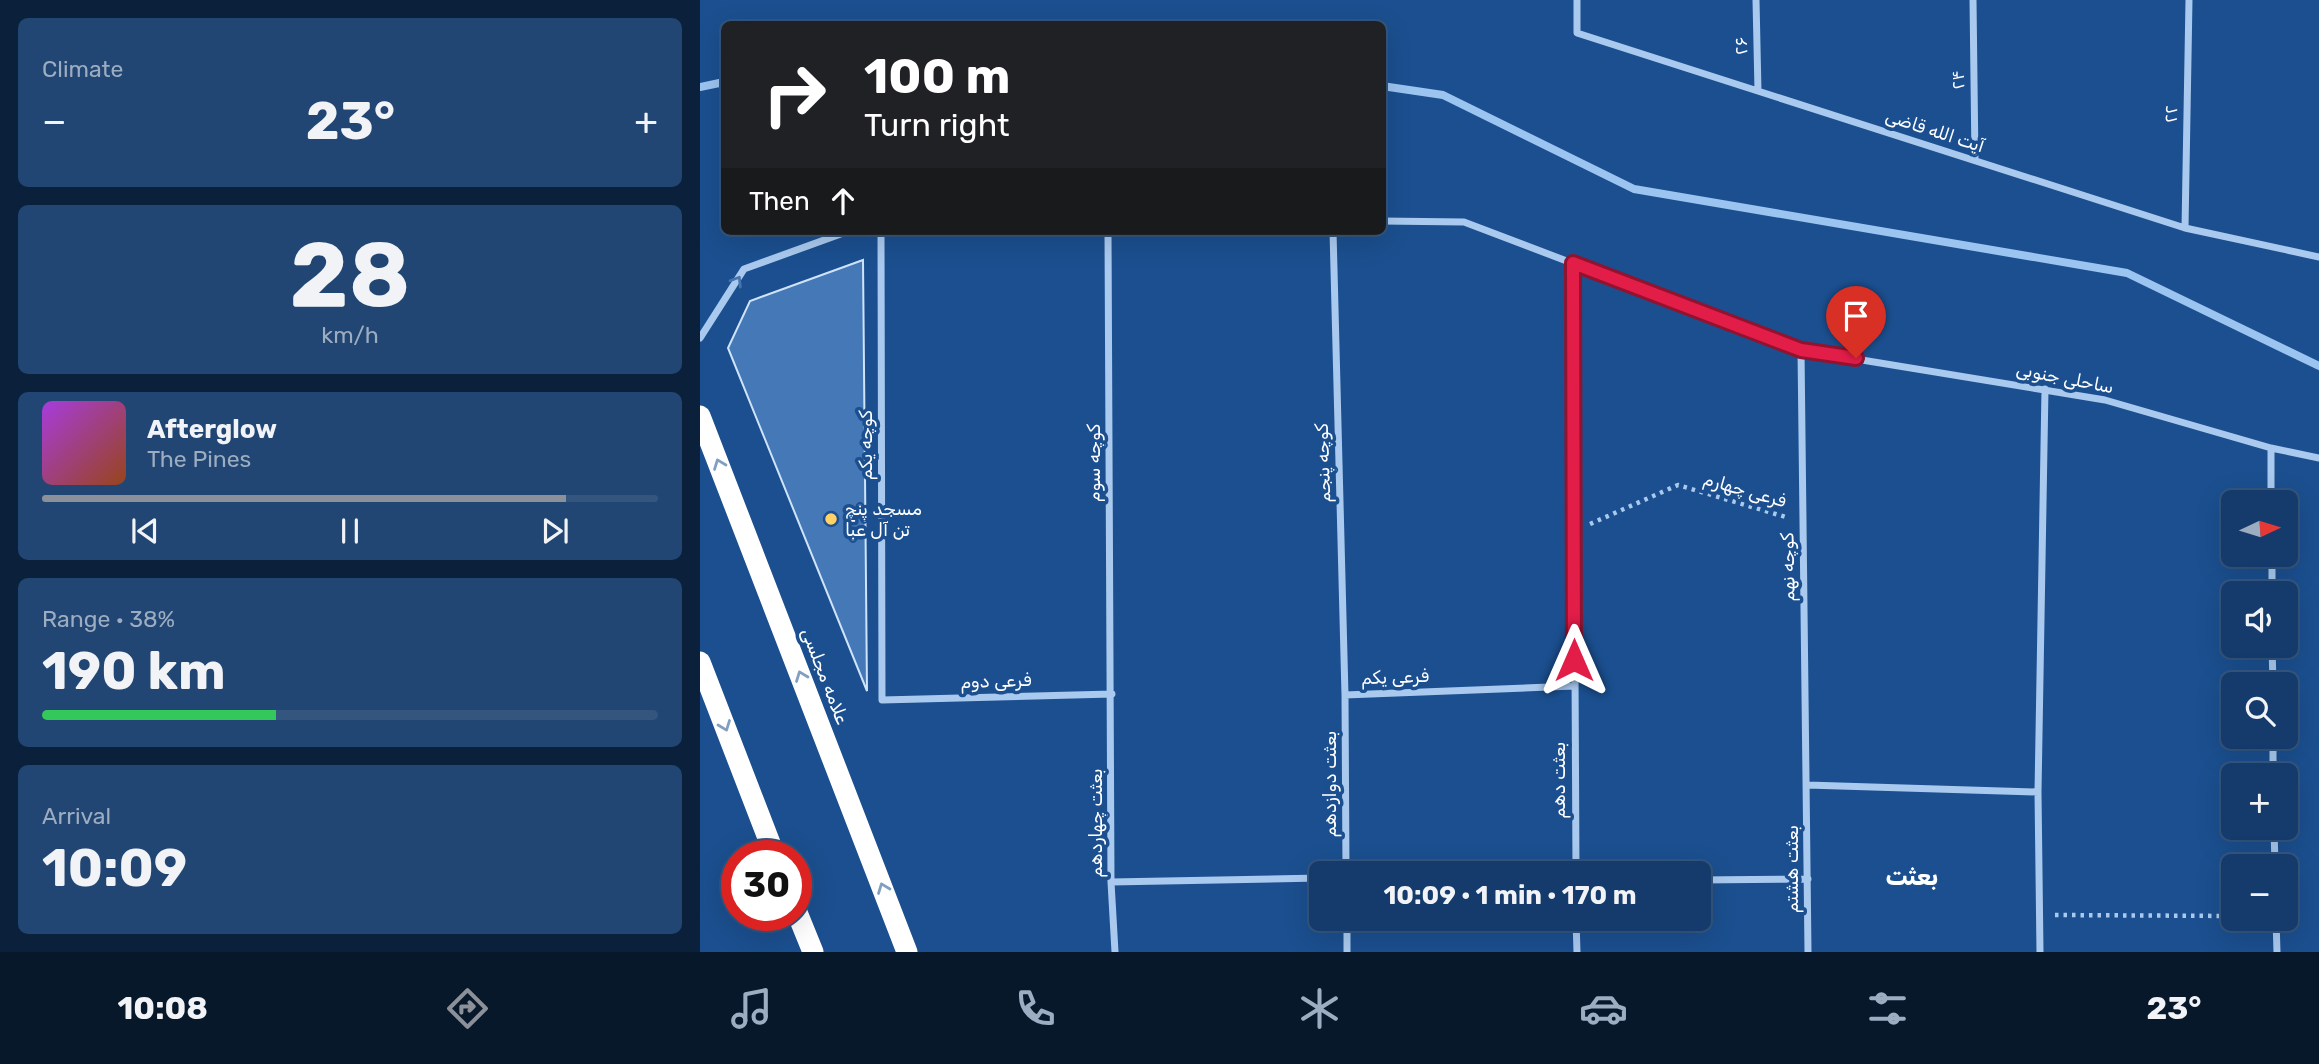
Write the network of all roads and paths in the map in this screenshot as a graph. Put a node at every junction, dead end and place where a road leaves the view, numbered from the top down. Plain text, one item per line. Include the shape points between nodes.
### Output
1 (1577, 0) edge
2 (1756, 0) edge
3 (1973, 0) edge
4 (2189, 0) edge
5 (1758, 91) junction
6 (1975, 160) junction
7 (1386, 221) edge
8 (2185, 228) junction
9 (838, 235) edge
10 (881, 235) edge
11 (1108, 235) edge
12 (1333, 235) edge
13 (2319, 257) edge
14 (1573, 263) junction
15 (700, 338) edge
16 (1801, 350) junction
17 (2045, 389) junction
18 (700, 416) edge
19 (2271, 448) junction
20 (2319, 458) edge
21 (2271, 490) edge
22 (1804, 522) junction
23 (1574, 531) junction
24 (700, 662) edge
25 (1574, 686) junction
26 (1112, 694) junction
27 (1345, 695) junction
28 (882, 700) joint
29 (1807, 785) junction
30 (2038, 792) junction
31 (769, 840) edge
32 (1346, 861) edge
33 (1576, 861) edge
34 (1309, 877) edge
35 (1808, 879) junction
36 (1711, 880) edge
37 (1111, 882) junction
38 (2039, 915) junction
39 (2221, 916) edge
40 (804, 931) edge
41 (1347, 931) edge
42 (1576, 931) edge
43 (2276, 931) edge
44 (813, 952) edge
45 (907, 952) edge
46 (1115, 952) edge
47 (1347, 952) edge
48 (1577, 952) edge
49 (1808, 952) edge
50 (2040, 952) edge
51 (2277, 952) edge

1 - 5 street, آیت الله قاضی via 1577,33
2 - 5 street, ۲۶
3 - 6 street, ۲۴
4 - 8 street, ۲۲
5 - 6 street, آیت الله قاضی
6 - 8 street, آیت الله قاضی
7 - 14 street, ساحلی جنوبی via 1464,222
8 - 13 street, آیت الله قاضی
15 -> 9 street via 744,269
10 - 28 street, کوچه یکم
11 - 26 street, کوچه سوم
12 - 27 street, کوچه پنجم
14 - 16 street, ساحلی جنوبی
14 - 23 street, بعثت دهم
16 - 17 street, ساحلی جنوبی
16 - 22 street, کوچه نهم
17 - 19 street, ساحلی جنوبی via 2105,400
17 - 30 street
45 -> 18 highway, علامه مجلسی
19 - 20 street, ساحلی جنوبی
19 - 21 street
22 - 23 path, فرعی چهارم via 1678,485
22 - 29 street, کوچه نهم
23 - 25 street, بعثت دهم
24 -> 31 highway
25 - 27 street, فرعی یکم
25 - 33 street, بعثت دهم
26 - 28 street, فرعی دوم
26 - 37 street, بعثت چهاردهم
27 - 32 street, بعثت دوازدهم
29 - 30 street
29 - 35 street, بعثت هشتم
30 - 38 street
34 - 37 street
35 - 36 street
35 - 49 street, بعثت هشتم
37 - 46 street, بعثت چهاردهم
38 - 39 path
38 - 50 street
40 - 44 highway
41 - 47 street
42 - 48 street
43 - 51 street

